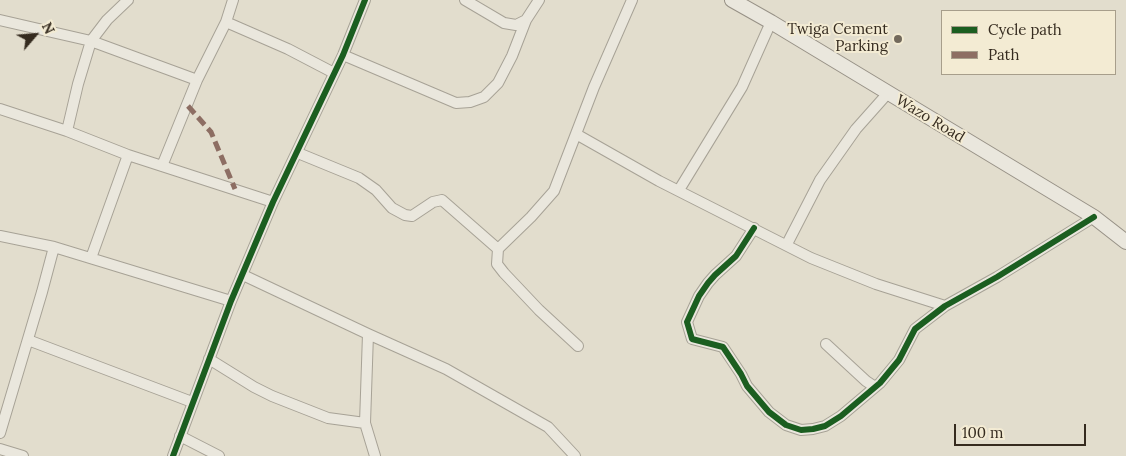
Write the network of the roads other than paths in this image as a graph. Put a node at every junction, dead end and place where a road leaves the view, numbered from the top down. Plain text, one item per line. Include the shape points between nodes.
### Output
1 (128, 0) edge
2 (233, 0) edge
3 (365, 0) edge
4 (465, 0) edge
5 (539, 0) edge
6 (632, 0) edge
7 (732, 0) edge
8 (0, 20) edge
9 (526, 20) junction
10 (226, 22) junction
11 (771, 22) junction
12 (91, 40) junction
13 (343, 55) junction
14 (334, 73) junction
15 (197, 80) junction
16 (888, 93) junction
17 (0, 109) edge
18 (67, 131) junction
19 (576, 134) junction
20 (298, 153) junction
21 (128, 155) junction
22 (162, 166) junction
23 (679, 190) junction
24 (273, 202) junction
25 (1094, 217) junction
26 (754, 228) junction
27 (0, 236) edge
28 (1126, 242) edge
29 (787, 244) junction
30 (54, 247) junction
31 (498, 250) junction
32 (91, 258) junction
33 (243, 275) junction
34 (231, 302) junction
35 (945, 306) junction
36 (368, 334) junction
37 (28, 340) junction
38 (826, 344) dead end
39 (578, 346) dead end
40 (209, 359) junction
41 (875, 387) junction
42 (192, 402) junction
43 (365, 423) junction
44 (0, 433) edge
45 (180, 436) junction
46 (0, 449) edge
47 (23, 456) edge
48 (173, 456) edge
49 (219, 456) edge
50 (375, 456) edge
51 (574, 456) edge

1 - 12 street
2 - 10 street
3 - 13 street
4 - 9 street via 504,23 516,25
5 - 9 street
6 - 19 street
7 - 11 main road, Wazo Road
8 - 12 street
9 - 13 street via 498,82 484,97 470,102 456,102
10 - 14 street
10 - 15 street
11 - 16 main road, Wazo Road
11 - 23 street via 742,87
12 - 15 street
12 - 18 street
13 - 14 street
14 - 20 street
15 - 22 street
16 - 25 main road, Wazo Road
16 - 29 street via 856,129 820,180
17 - 18 street
18 - 21 street
19 - 23 street
19 - 31 street via 554,191
20 - 24 street
20 - 31 street via 359,178 376,190 392,208 405,215 412,216 442,200
21 - 22 street
21 - 32 street
22 - 24 street
23 - 26 street
24 - 33 street
25 - 28 main road, Wazo Road
25 - 35 street
26 - 29 street
26 - 41 street via 736,256 715,274 699,296 687,322 692,339 723,347 747,386 769,412 786,425 800,430 825,426
27 - 30 street
29 - 35 street via 811,258 876,284
30 - 32 street
30 - 37 street
31 - 39 street via 497,264 504,273
32 - 34 street
33 - 34 street
33 - 36 street
34 - 40 street
35 - 41 street via 915,329 899,360
36 - 43 street
36 - 51 street via 446,369 548,427
37 - 42 street
37 - 44 street
38 - 41 street
40 - 42 street
40 - 43 street via 272,396 328,418
42 - 45 street
43 - 50 street
45 - 48 street
45 - 49 street
46 - 47 street

